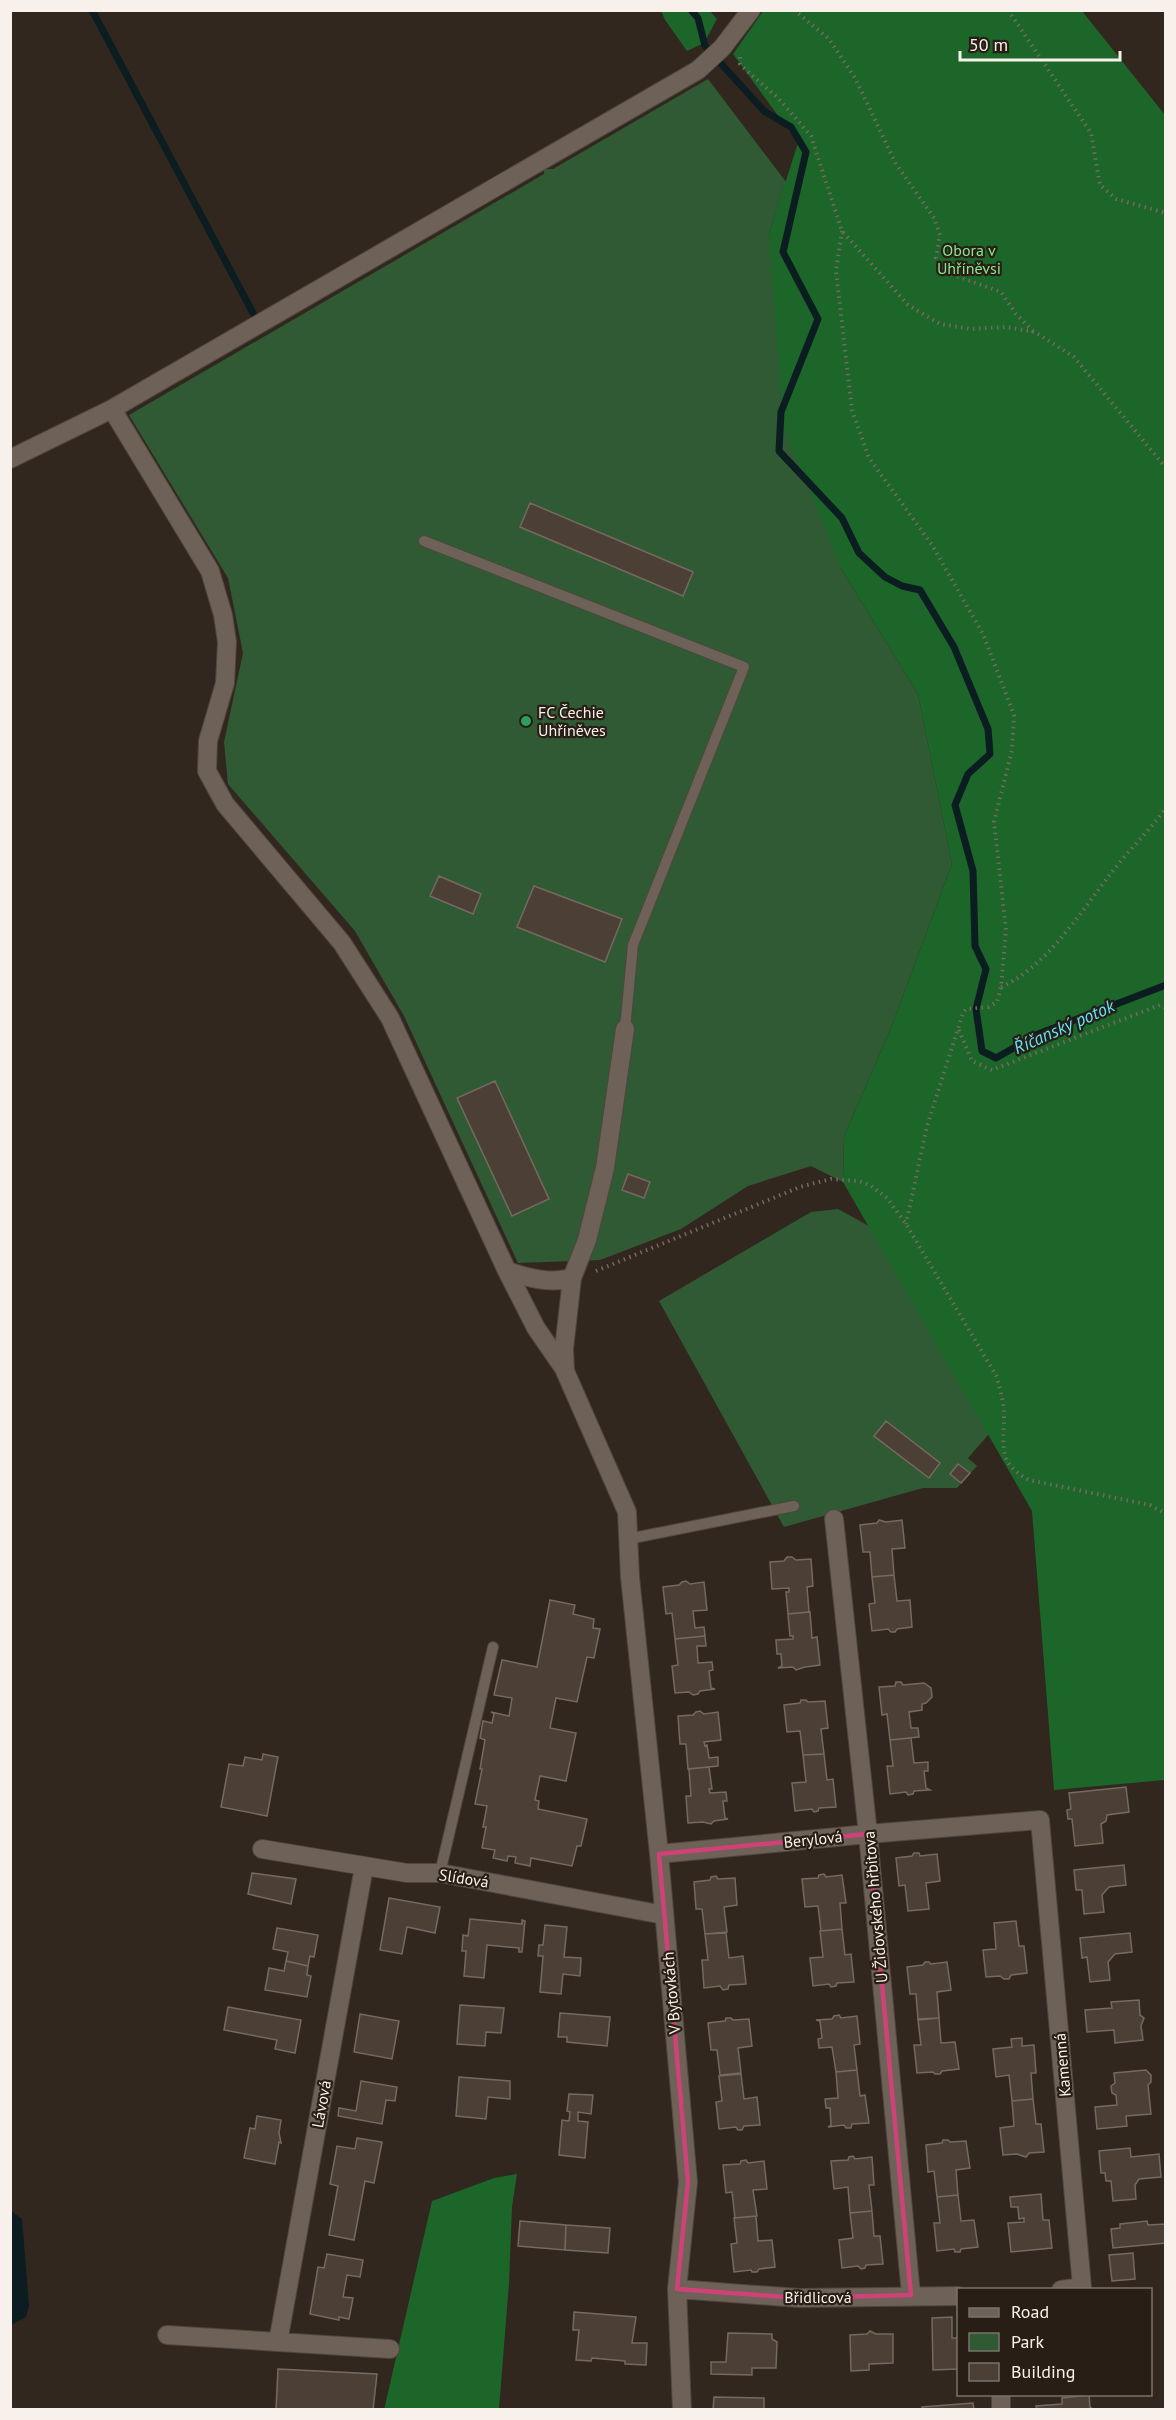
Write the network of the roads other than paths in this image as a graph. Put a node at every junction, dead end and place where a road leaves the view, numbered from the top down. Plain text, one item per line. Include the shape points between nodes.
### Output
1 (747, 17) edge
2 (112, 409) junction
3 (10, 459) edge
4 (424, 541) dead end
5 (625, 1029) joint
6 (507, 1271) junction
7 (572, 1278) junction
8 (565, 1371) junction
9 (794, 1506) dead end
10 (834, 1519) dead end
11 (628, 1539) junction
12 (493, 1647) dead end
13 (1040, 1821) joint
14 (868, 1834) junction
15 (262, 1849) dead end
16 (658, 1854) junction
17 (364, 1867) junction
18 (440, 1873) junction
19 (664, 1914) junction
20 (1072, 2288) edge
21 (677, 2289) junction
22 (911, 2295) junction
23 (957, 2296) edge
24 (167, 2335) dead end
25 (278, 2342) junction
26 (390, 2349) dead end
27 (682, 2409) edge

1 - 2 street via 698,70
2 - 3 street
2 - 6 street via 210,572 223,615 227,642 225,683 208,741 207,771 225,804 342,943 390,1018
4 - 5 lane via 744,667 633,945
5 - 7 street via 606,1168 587,1240
6 - 7 street via 532,1279
6 - 8 street via 536,1328
7 - 8 street
8 - 11 street, V Bytovkách via 627,1512
9 - 11 lane
10 - 14 street, U Židovského hřbitova
11 - 16 street, V Bytovkách
12 - 18 lane
13 - 14 street, Berylová
13 - 20 street, Kamenná via 1082,2287
14 - 16 street, Berylová
14 - 22 street, U Židovského hřbitova
15 - 17 street, Slídová
16 - 19 street, V Bytovkách
17 - 18 street, Slídová
17 - 25 street, Lávová
18 - 19 street, Slídová
19 - 21 street, V Bytovkách via 688,2182
21 - 22 street, Břidlicová via 799,2298
21 - 27 street, V Bytovkách
22 - 23 street, Břidlicová
24 - 25 street
25 - 26 street

